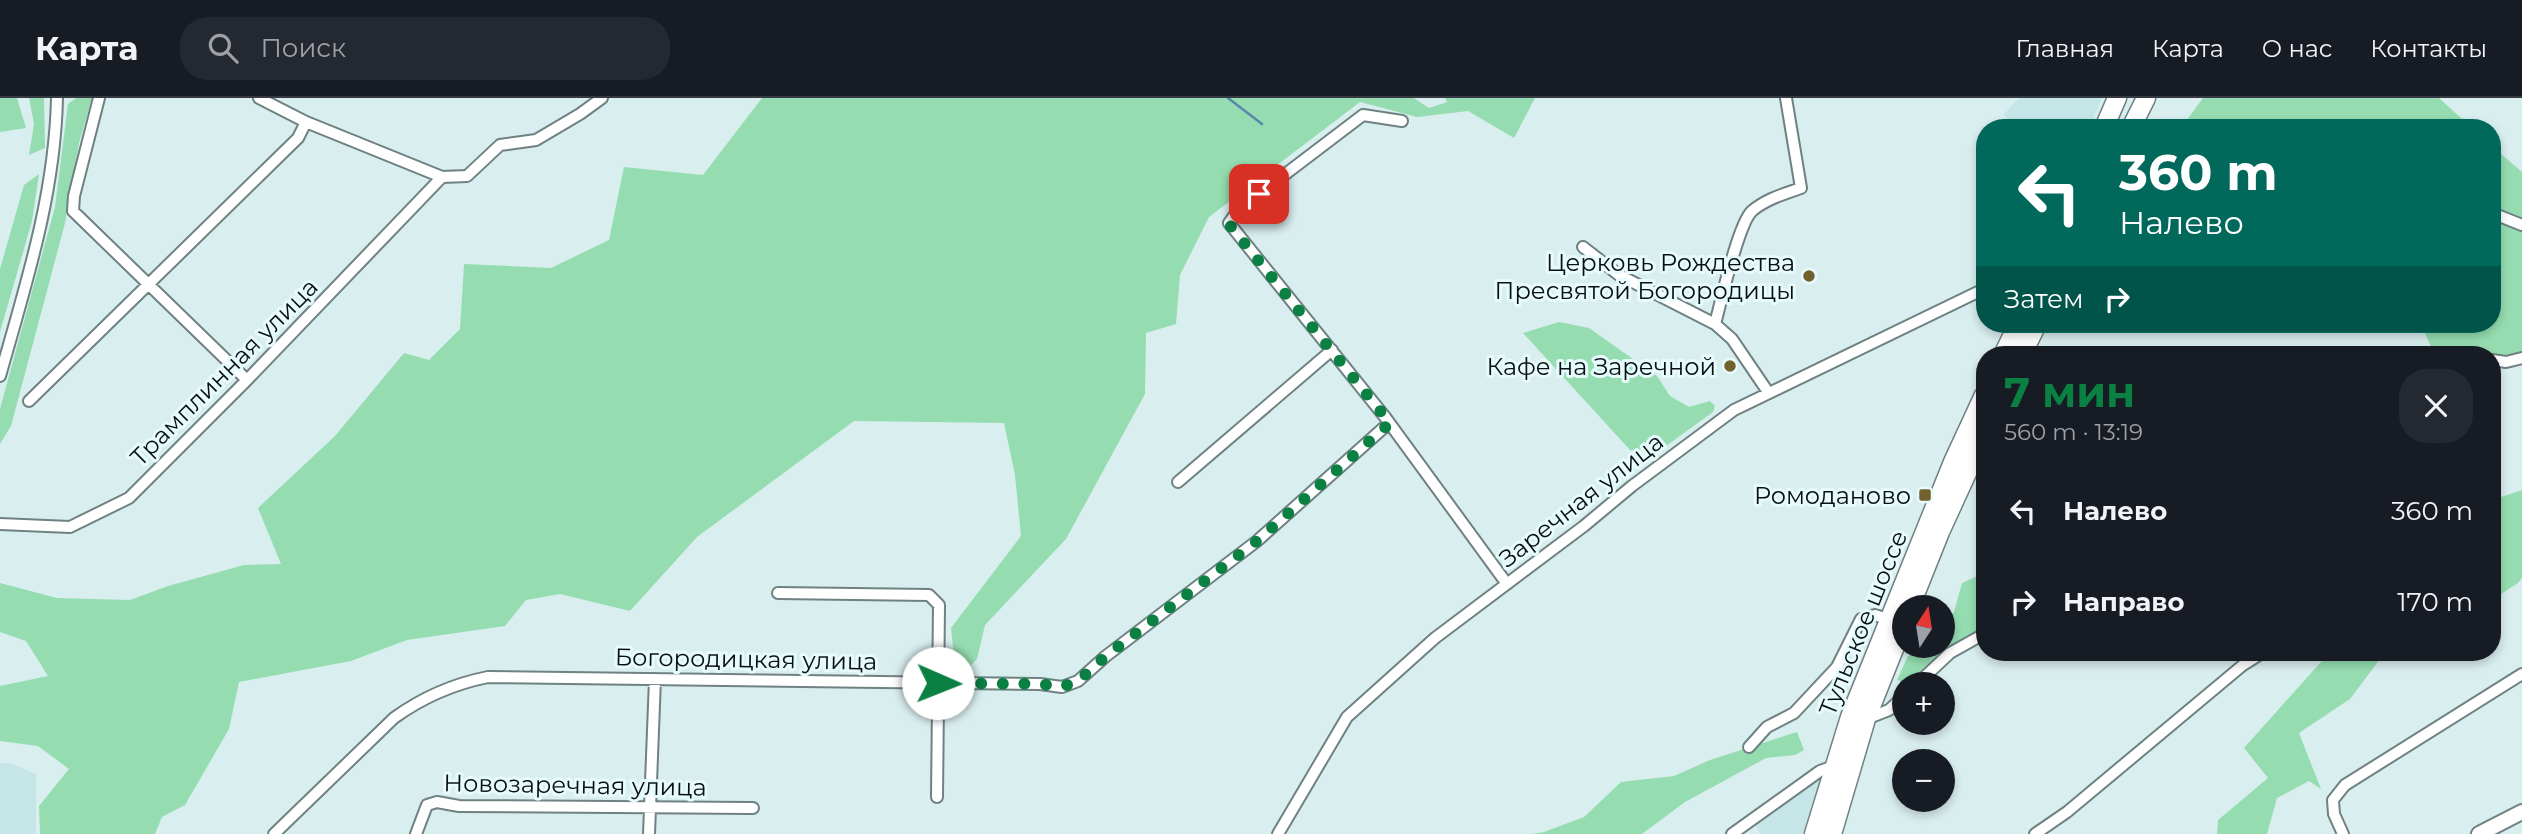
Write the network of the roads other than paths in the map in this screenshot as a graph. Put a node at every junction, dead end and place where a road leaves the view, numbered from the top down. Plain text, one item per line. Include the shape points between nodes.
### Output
1 (57, 98) edge
2 (99, 98) edge
3 (259, 98) edge
4 (602, 98) edge
5 (1786, 98) edge
6 (2117, 98) edge
7 (2146, 98) edge
8 (2108, 119) edge
9 (2136, 119) edge
10 (1402, 121) dead end
11 (306, 122) junction
12 (442, 177) junction
13 (2501, 217) edge
14 (2522, 225) edge
15 (1583, 247) dead end
16 (149, 284) junction
17 (1976, 293) edge
18 (1715, 324) junction
19 (1332, 350) junction
20 (2522, 358) edge
21 (2501, 361) edge
22 (0, 376) edge
23 (247, 380) junction
24 (1768, 392) junction
25 (29, 401) dead end
26 (1976, 413) edge
27 (1390, 423) junction
28 (1976, 453) edge
29 (1178, 482) dead end
30 (0, 524) edge
31 (1507, 584) junction
32 (778, 593) dead end
33 (1907, 595) edge
34 (1915, 595) edge
35 (1892, 620) edge
36 (1892, 632) edge
37 (1892, 638) edge
38 (1976, 638) edge
39 (2249, 661) edge
40 (1930, 672) edge
41 (2522, 674) edge
42 (655, 679) junction
43 (938, 683) junction
44 (1892, 707) edge
45 (1866, 719) junction
46 (1749, 747) dead end
47 (1834, 766) junction
48 (937, 797) dead end
49 (652, 806) junction
50 (753, 808) dead end
51 (2522, 812) edge
52 (274, 834) edge
53 (416, 834) edge
54 (649, 834) edge
55 (1278, 834) edge
56 (1732, 834) edge
57 (1814, 834) edge
58 (1832, 834) edge
59 (2035, 834) edge
60 (2343, 834) edge
61 (2479, 834) edge

1 - 22 street via 43,224
2 - 16 street via 73,211
3 - 11 street
4 - 12 street via 536,140 500,145 467,176
5 - 18 street via 1801,188 1750,213 1734,251
6 - 8 main road
7 - 9 main road
10 - 19 street via 1363,115 1238,210 1228,223
11 - 12 street
11 - 16 street via 298,138
12 - 23 street, Трамплинная улица
13 - 14 street
15 - 18 street via 1619,275
16 - 23 street
16 - 25 street
17 - 24 street, Заречная улица
18 - 24 street via 1732,339
19 - 27 street
19 - 29 street
20 - 21 street
23 - 30 street, Трамплинная улица via 129,498 70,527
24 - 31 street, Заречная улица via 1734,410
26 - 33 main road, Тульское шоссе
27 - 31 street
27 - 43 street, Богородицкая улица via 1257,541 1078,681 1062,687
28 - 34 main road, Тульское шоссе
31 - 55 street, Заречная улица via 1435,638 1347,717
32 - 43 street via 929,595 939,605
35 - 46 street via 1875,615 1861,619 1837,667 1794,713 1767,727
36 - 47 main road, Тульское шоссе via 1850,718
37 - 45 main road, Тульское шоссе
38 - 40 street via 1950,653
39 - 59 street
41 - 60 street via 2345,785 2333,800
42 - 43 street, Богородицкая улица
42 - 49 street
42 - 52 street, Богородицкая улица via 488,677 460,682 394,718
43 - 48 street
44 - 45 street
45 - 58 main road, Тульское шоссе
47 - 56 street via 1820,771
47 - 57 main road, Тульское шоссе
49 - 50 street, Новозаречная улица
49 - 53 street, Новозаречная улица via 458,806 437,802 427,805
49 - 54 street
51 - 61 street

